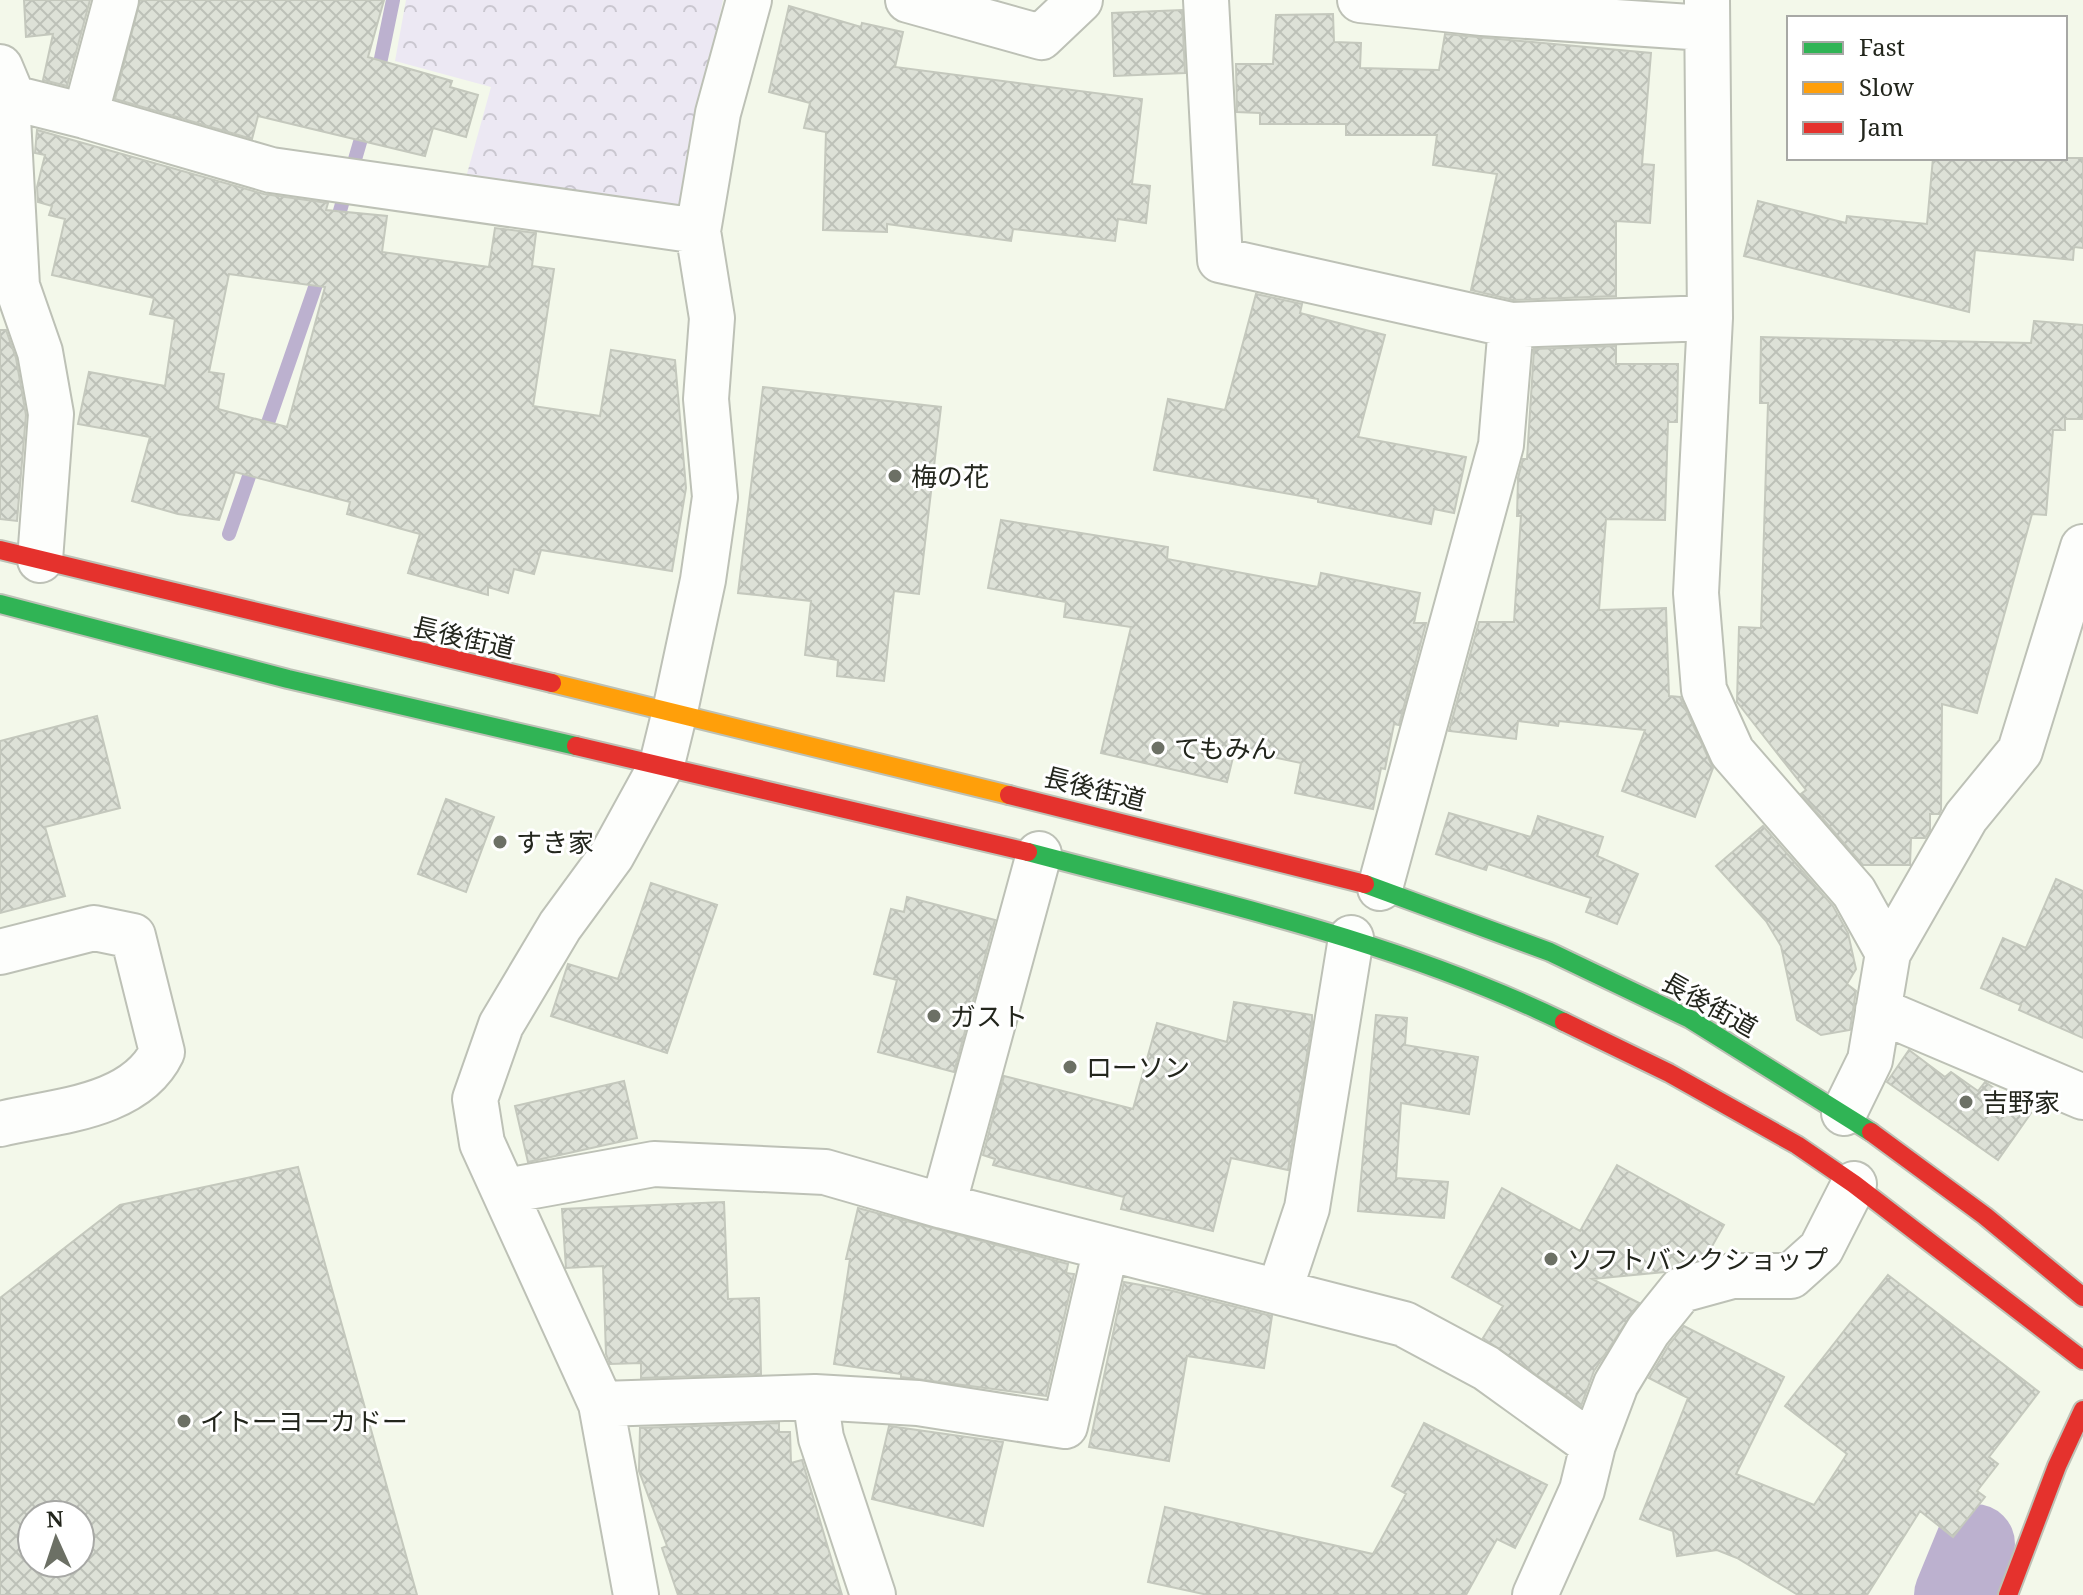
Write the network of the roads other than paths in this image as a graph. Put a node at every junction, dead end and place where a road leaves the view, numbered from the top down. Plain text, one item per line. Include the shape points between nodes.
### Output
1 (116, 0) edge
2 (749, 0) edge
3 (908, 0) edge
4 (1080, 0) edge
5 (1206, 0) edge
6 (1360, 0) edge
7 (1706, 14) edge
8 (4, 90) edge
9 (85, 116) junction
10 (698, 231) junction
11 (1710, 318) junction
12 (1511, 325) junction
13 (2083, 547) edge
14 (20, 555) edge
15 (0, 604) edge
16 (675, 711) junction
17 (662, 764) junction
18 (1039, 854) junction
19 (1380, 888) junction
20 (1351, 938) junction
21 (0, 952) edge
22 (1888, 953) junction
23 (1878, 1010) junction
24 (2083, 1097) edge
25 (1844, 1113) junction
26 (0, 1124) edge
27 (1854, 1184) junction
28 (506, 1191) junction
29 (943, 1206) junction
30 (1106, 1248) junction
31 (1280, 1289) junction
32 (2083, 1297) edge
33 (2083, 1360) edge
34 (815, 1397) junction
35 (601, 1404) junction
36 (2083, 1410) edge
37 (1593, 1445) junction
38 (636, 1595) edge
39 (873, 1595) edge
40 (1535, 1595) edge
41 (2008, 1595) edge

1 - 9 street
2 - 10 street via 718,113
3 - 4 street via 1041,37
5 - 12 street via 1220,260
6 - 7 street via 1482,13
7 - 11 street
8 - 9 street
8 - 14 street via 17,286 40,352 51,414
9 - 10 street via 271,170
10 - 16 street via 712,318 706,399 715,497
11 - 12 street
11 - 22 street via 1696,593 1704,690 1732,752 1854,892
12 - 19 street via 1501,445
13 - 22 street via 2020,751 1966,817
14 - 16 main road, 長後街道
15 - 17 main road via 288,679
16 - 17 street
16 - 19 main road, 長後街道
17 - 18 main road
17 - 28 street via 612,855 560,926 501,1025 475,1099 482,1143
18 - 20 main road
18 - 29 street
19 - 25 main road, 長後街道 via 1550,952 1690,1019
20 - 27 main road via 1525,1003 1656,1066 1797,1145
20 - 31 street via 1307,1208
21 - 26 street via 94,928 133,936 162,1052 155,1068 123,1094
22 - 23 street
23 - 24 street
23 - 25 street via 1870,1060
25 - 32 main road, 長後街道 via 1985,1216
27 - 33 main road
27 - 37 street via 1821,1249 1791,1276 1732,1276 1681,1290 1616,1384
28 - 29 street via 654,1164 825,1172
28 - 35 street
29 - 30 street
30 - 31 street
30 - 34 street via 1065,1426 918,1403
31 - 37 street via 1404,1324 1451,1346
34 - 35 street
34 - 39 street via 821,1438
35 - 38 street
36 - 41 main road
37 - 40 street via 1582,1490

